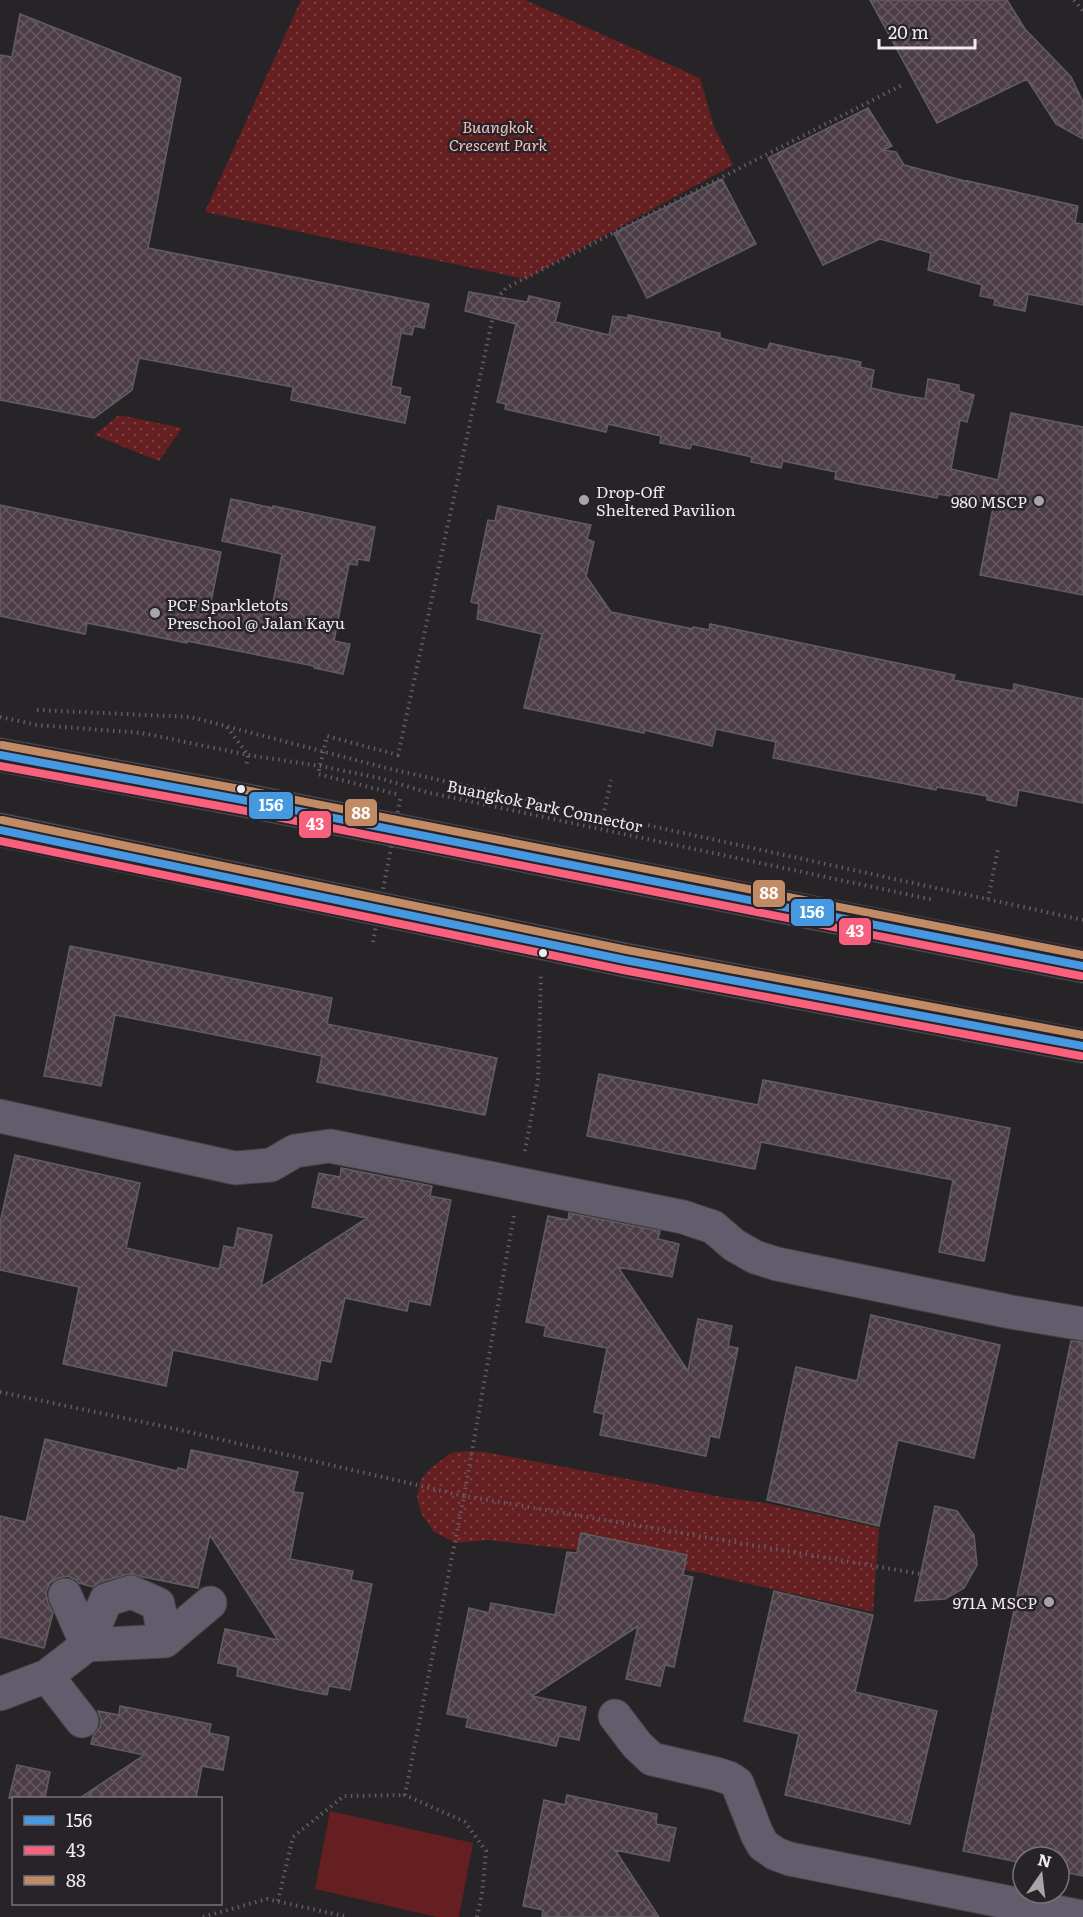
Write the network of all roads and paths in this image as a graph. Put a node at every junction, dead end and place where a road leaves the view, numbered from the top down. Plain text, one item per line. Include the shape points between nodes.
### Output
1 (1074, 0) edge
2 (1083, 11) edge
3 (902, 85) dead end
4 (37, 710) dead end
5 (0, 717) edge
6 (227, 727) junction
7 (323, 752) junction
8 (0, 755) edge
9 (248, 755) junction
10 (320, 766) junction
11 (611, 780) dead end
12 (603, 816) junction
13 (0, 830) edge
14 (998, 849) dead end
15 (988, 899) junction
16 (939, 901) dead end
17 (1083, 920) edge
18 (373, 942) dead end
19 (1083, 966) edge
20 (541, 969) dead end
21 (1083, 1046) edge
22 (0, 1116) edge
23 (519, 1184) junction
24 (1083, 1324) edge
25 (0, 1392) edge
26 (464, 1496) junction
27 (921, 1574) dead end
28 (65, 1595) dead end
29 (210, 1603) dead end
30 (165, 1641) junction
31 (87, 1645) junction
32 (47, 1676) junction
33 (0, 1694) edge
34 (615, 1716) dead end
35 (82, 1721) dead end
36 (405, 1795) junction
37 (278, 1901) junction
38 (203, 1917) edge
39 (348, 1917) edge
40 (477, 1917) edge
41 (1082, 1917) edge

1 - 2 path
3 - 7 path via 506,288 497,298 398,755 327,736
4 - 6 path via 191,717
5 - 9 path, Buangkok Park Connector via 37,725 142,733
6 - 7 path
6 - 9 path
7 - 10 path
7 - 12 path
8 - 19 main road
9 - 10 path, Buangkok Park Connector
10 - 16 path, Buangkok Park Connector
10 - 18 path, bridge via 318,774 400,795
11 - 12 path
12 - 15 path
13 - 21 main road via 625,960
14 - 15 path
15 - 17 path
20 - 23 path via 538,1080
22 - 23 lane via 235,1168 271,1165 295,1151 330,1146
23 - 24 lane via 683,1217 713,1227 734,1245 777,1264
23 - 26 path
25 - 26 path
26 - 27 path
26 - 36 path
28 - 31 lane
29 - 30 lane
30 - 31 lane
30 - 31 lane via 158,1604 131,1592 106,1600
31 - 32 lane
32 - 33 lane
32 - 35 lane
34 - 41 lane via 652,1759 717,1774 737,1784 763,1845 776,1854
36 - 37 path via 344,1796 293,1837
36 - 40 path via 465,1822 486,1851
37 - 38 path via 267,1899
37 - 39 path

